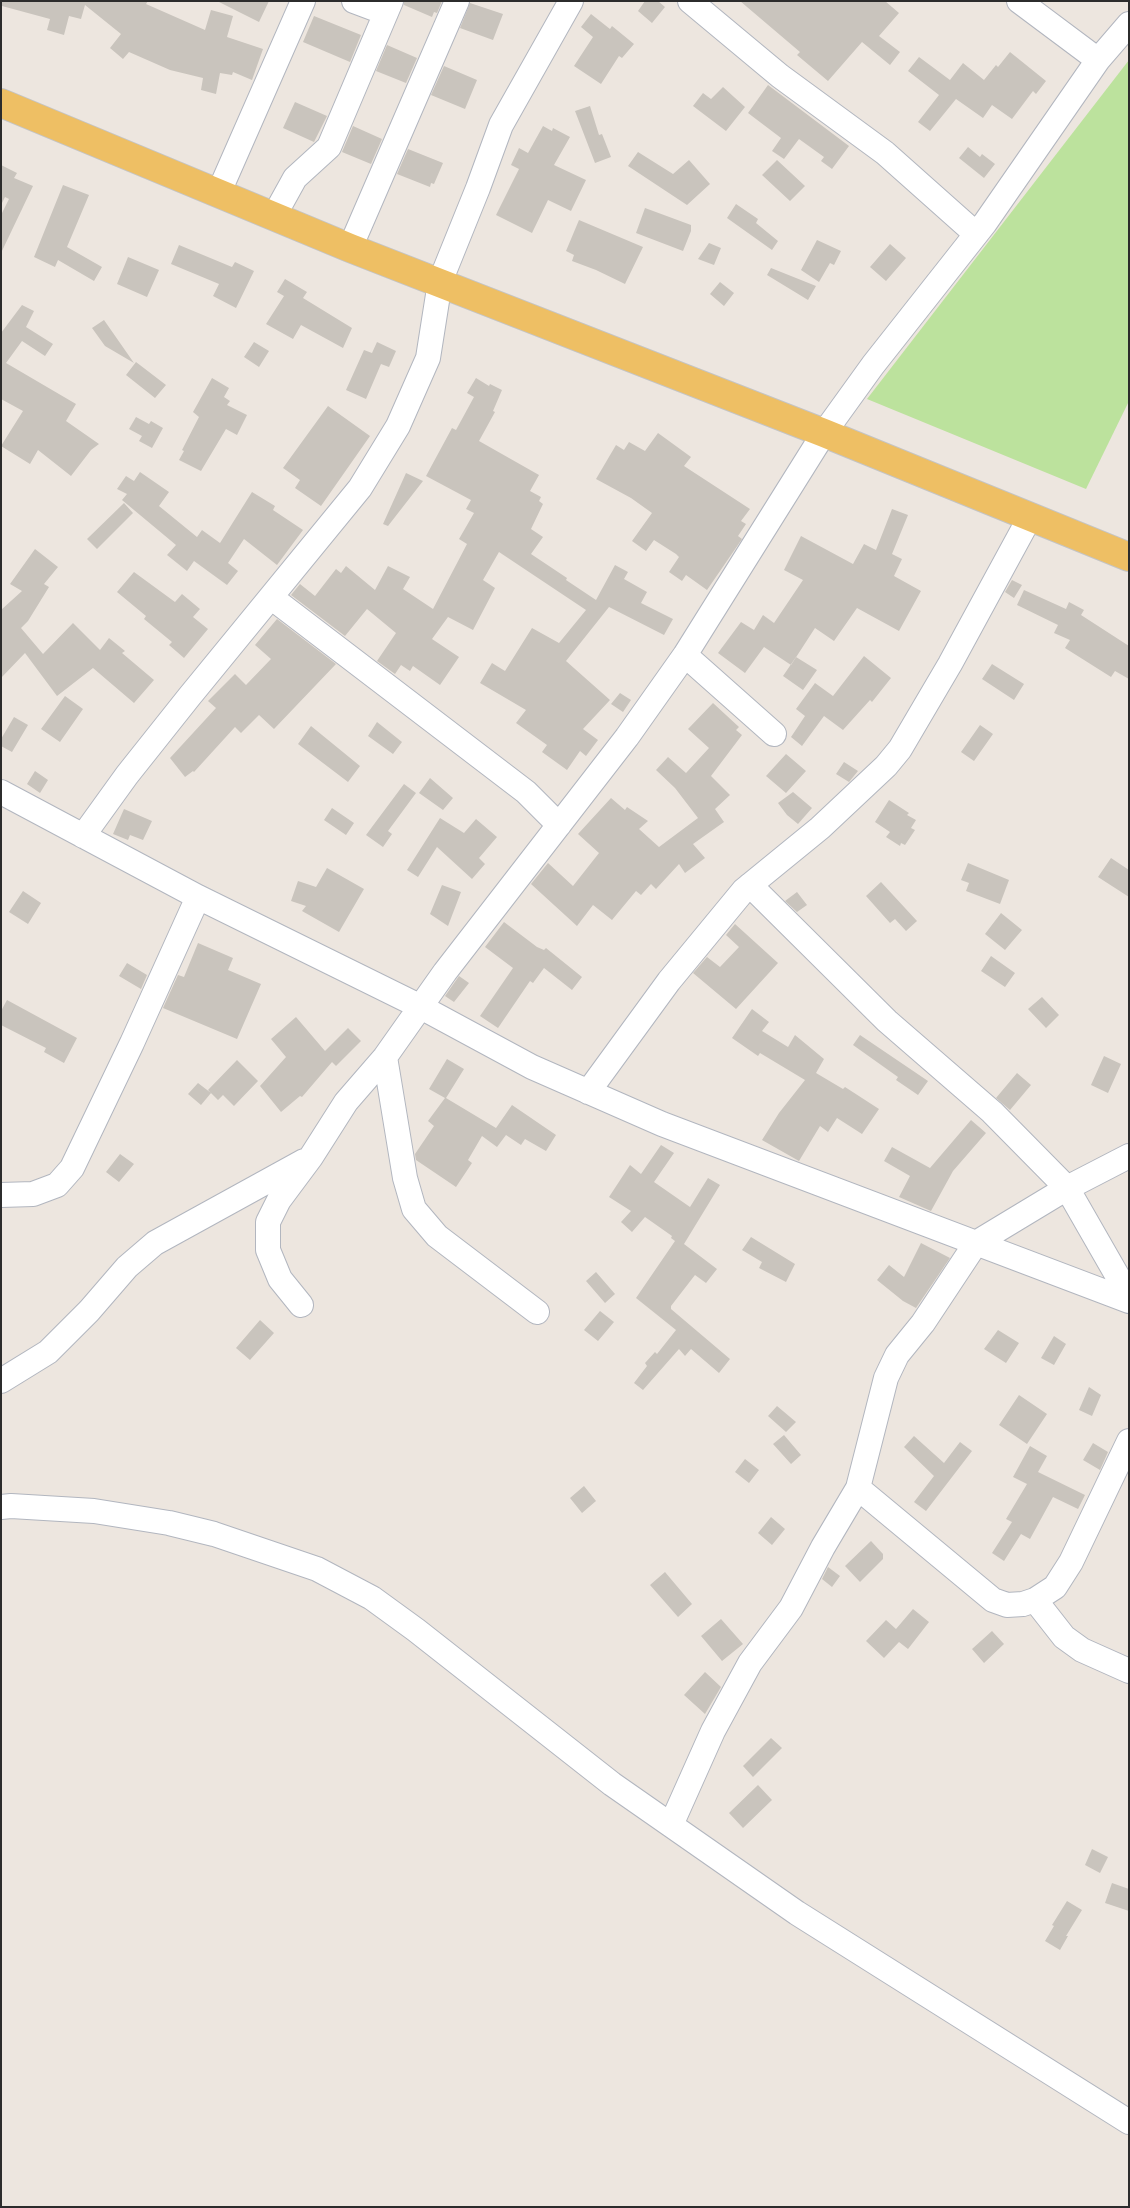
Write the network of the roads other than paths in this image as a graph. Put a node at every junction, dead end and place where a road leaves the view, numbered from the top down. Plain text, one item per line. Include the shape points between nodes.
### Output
1 (303, 1) edge
2 (354, 1) edge
3 (457, 1) edge
4 (571, 1) edge
5 (690, 1) edge
6 (1019, 1) edge
7 (388, 7) edge
8 (1129, 24) edge
9 (1098, 60) junction
10 (1, 103) edge
11 (219, 192) junction
12 (274, 216) junction
13 (976, 234) junction
14 (350, 248) junction
15 (440, 282) junction
16 (824, 432) junction
17 (1030, 517) junction
18 (1129, 557) edge
19 (272, 598) junction
20 (685, 655) junction
21 (774, 734) dead end
22 (1, 792) edge
23 (559, 825) junction
24 (82, 836) junction
25 (750, 885) junction
26 (198, 897) junction
27 (419, 1006) junction
28 (384, 1057) junction
29 (588, 1092) junction
30 (1129, 1156) edge
31 (311, 1157) junction
32 (1067, 1188) junction
33 (1, 1195) edge
34 (976, 1243) junction
35 (1129, 1296) edge
36 (1129, 1300) edge
37 (301, 1305) dead end
38 (537, 1312) dead end
39 (1, 1381) edge
40 (1129, 1441) edge
41 (858, 1488) junction
42 (1, 1507) edge
43 (1035, 1600) junction
44 (1129, 1670) edge
45 (670, 1825) junction
46 (1129, 2122) edge

1 - 11 street
2 - 7 street
3 - 14 street
4 - 15 street via 501,125
5 - 13 street via 780,76 885,153
6 - 9 street
7 - 12 street via 329,147 295,178
8 - 9 street
9 - 13 street
10 - 11 main road
11 - 12 main road
12 - 14 main road
13 - 16 street
14 - 15 main road
15 - 16 main road
15 - 19 street via 428,358 398,426 360,488
16 - 17 main road
16 - 20 street
17 - 18 main road
17 - 25 street via 900,749 820,828
19 - 23 street via 526,792
19 - 24 street via 127,775
20 - 21 street
20 - 23 street
22 - 24 street
23 - 27 street
24 - 26 street
25 - 29 street via 669,981
25 - 32 street via 886,1021 992,1112
26 - 27 street
26 - 33 street via 72,1168 57,1185 33,1194
27 - 28 street
27 - 29 street via 532,1068
28 - 31 street via 346,1102
28 - 38 street via 405,1178 414,1209 437,1236
29 - 34 street via 662,1124
30 - 32 street
31 - 37 street via 279,1200 268,1222 268,1250 280,1279
31 - 39 street via 156,1243 127,1267 48,1352
32 - 34 street
32 - 35 street
34 - 36 street
34 - 41 street via 923,1323 897,1355 886,1378
40 - 43 street via 1071,1562 1055,1587
41 - 43 street via 993,1600 1008,1605
41 - 45 street via 791,1608 750,1662
42 - 45 street via 94,1511 169,1523 214,1534 317,1569 372,1598 401,1619 612,1784
43 - 44 street via 1064,1637 1082,1650
45 - 46 street via 797,1913

